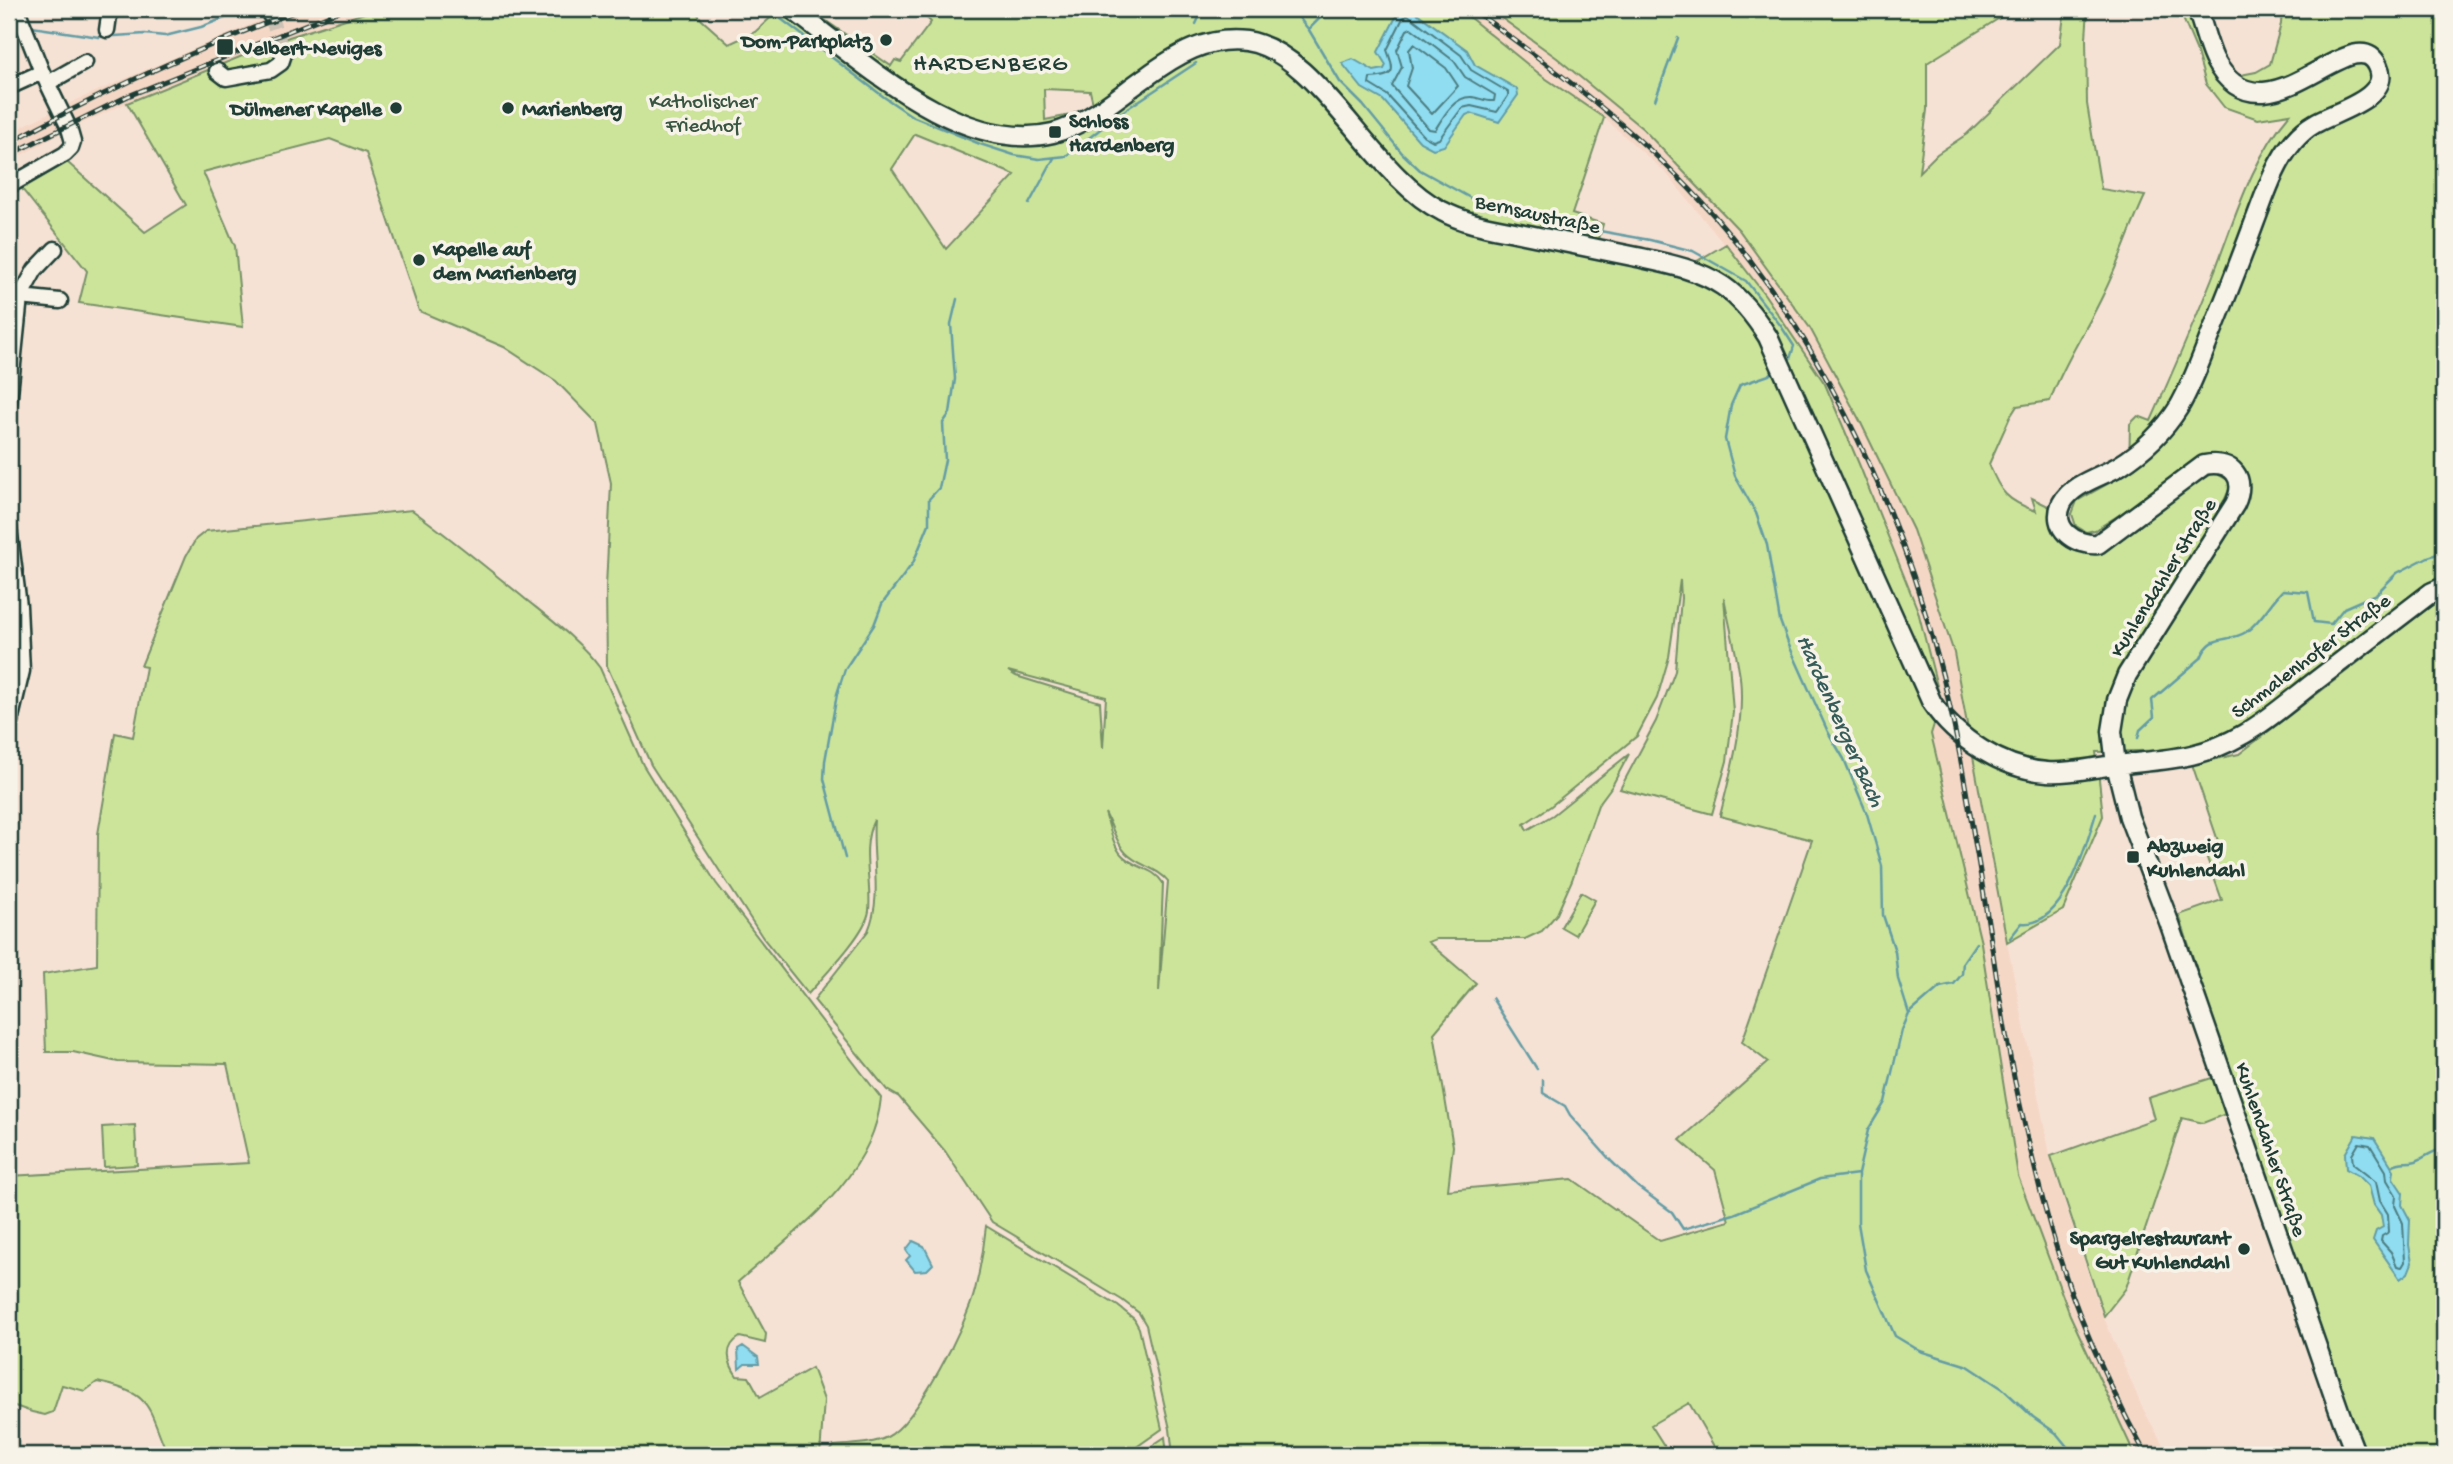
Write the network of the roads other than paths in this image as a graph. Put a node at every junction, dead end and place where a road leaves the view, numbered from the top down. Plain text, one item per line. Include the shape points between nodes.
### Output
1 (17, 9) edge
2 (110, 9) edge
3 (792, 9) edge
4 (2197, 9) edge
5 (107, 30) dead end
6 (284, 54) dead end
7 (85, 62) dead end
8 (217, 71) dead end
9 (45, 78) junction
10 (9, 87) edge
11 (9, 186) edge
12 (55, 249) dead end
13 (20, 298) junction
14 (60, 301) dead end
15 (9, 403) edge
16 (9, 527) edge
17 (2444, 587) edge
18 (9, 726) edge
19 (2116, 765) junction
20 (2356, 1455) edge

1 - 9 street
2 - 5 street
3 - 19 main road, Bernsaustraße via 928,108 957,122 1016,134 1055,132 1083,122 1174,57 1219,41 1246,41 1292,61 1393,172 1430,205 1469,223 1669,263 1722,285 1755,318 1776,353 1942,718 1962,737 2005,762 2046,772
4 - 19 main road, Kuhlendahler Straße via 2214,59 2240,86 2264,92 2282,90 2357,54 2375,61 2380,77 2368,97 2301,134 2280,162 2177,410 2145,447 2070,492 2060,509 2059,518 2069,537 2098,544 2204,465 2226,465 2239,480 2235,504 2127,675 2113,716
6 - 8 street via 271,70 226,78
7 - 9 street
9 - 10 street
9 - 11 street via 71,135 71,148
12 - 13 street via 35,270
13 - 14 street
13 - 15 street
16 - 18 street via 22,671
17 - 19 main road, Schmalenhofer Straße via 2431,592 2245,733 2191,756
19 - 20 main road, Kuhlendahler Straße via 2129,817

